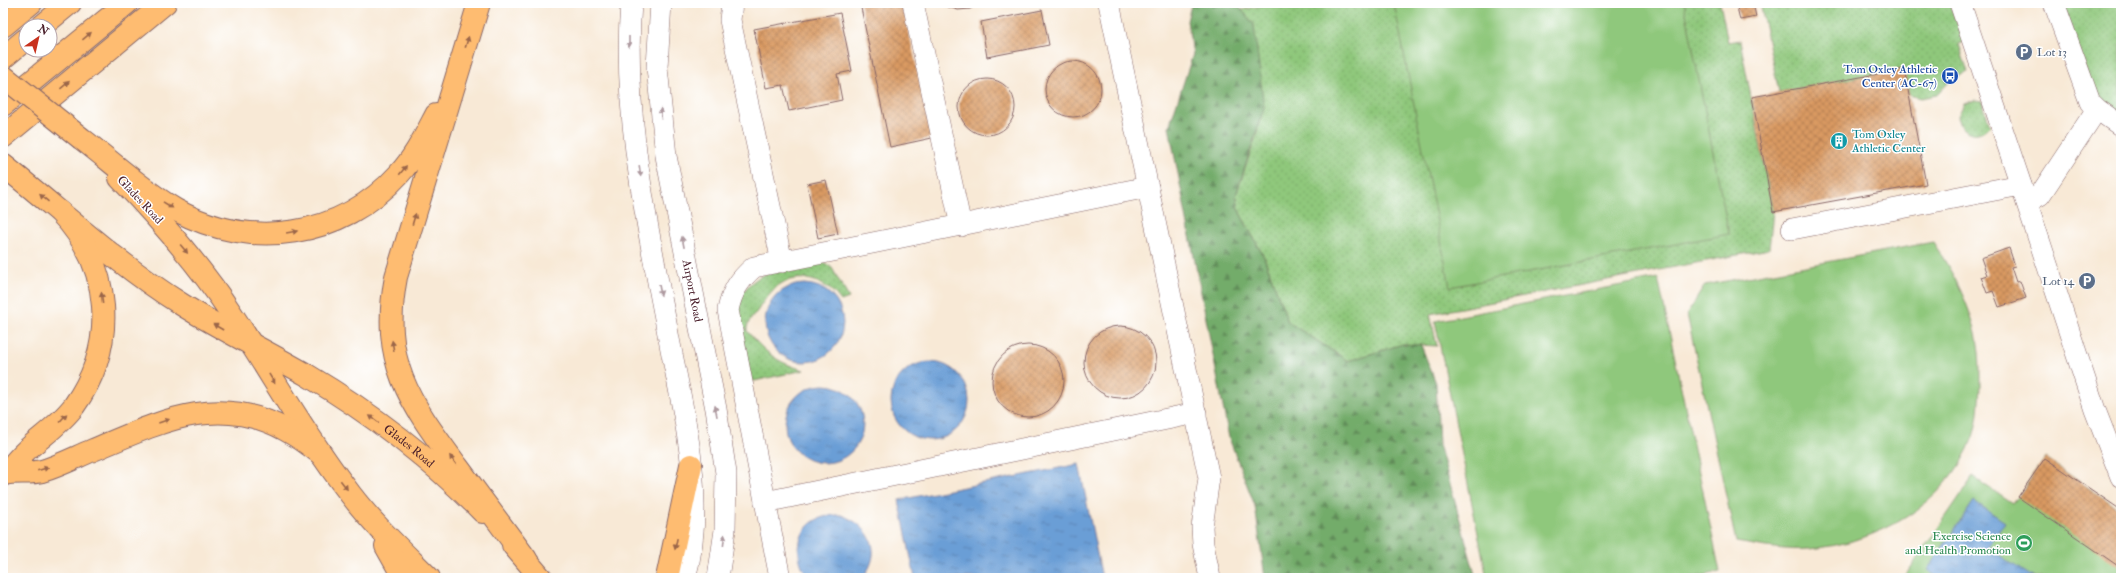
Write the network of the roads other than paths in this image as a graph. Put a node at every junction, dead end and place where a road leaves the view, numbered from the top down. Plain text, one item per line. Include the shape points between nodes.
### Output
1 (31, 3) edge
2 (70, 3) edge
3 (126, 3) edge
4 (165, 3) edge
5 (479, 3) edge
6 (631, 3) edge
7 (661, 3) edge
8 (732, 3) edge
9 (913, 3) edge
10 (1109, 3) edge
11 (1960, 3) edge
12 (2054, 3) edge
13 (52, 18) edge
14 (3, 26) edge
15 (18, 46) edge
16 (3, 58) edge
17 (3, 76) edge
18 (455, 80) junction
19 (3, 105) edge
20 (2096, 109) junction
21 (2121, 126) edge
22 (3, 137) edge
23 (82, 139) junction
24 (3, 165) edge
25 (1148, 187) junction
26 (2024, 193) junction
27 (60, 212) junction
28 (961, 226) junction
29 (1792, 229) dead end
30 (782, 262) junction
31 (252, 346) junction
32 (1196, 413) junction
33 (321, 454) junction
34 (691, 465) junction
35 (4, 474) edge
36 (2121, 477) edge
37 (765, 502) junction
38 (368, 515) junction
39 (526, 558) junction
40 (404, 578) edge
41 (429, 578) edge
42 (541, 578) edge
43 (667, 578) edge
44 (685, 578) edge
45 (718, 578) edge
46 (780, 578) edge
47 (1210, 578) edge

1 - 14 main road
2 - 13 main road
19 -> 3 main road
22 -> 4 main road
18 -> 5 main road
6 -> 34 street via 629,61 633,126 650,238 686,424
45 -> 7 street, Airport Road via 725,530 726,473 716,409 666,156 657,67
8 - 30 street via 730,20
9 - 28 street
10 - 25 street
11 - 26 street
12 - 20 street via 2090,102
15 - 16 main road
17 - 23 main road, Glades Road, bridge
23 -> 18 main road via 163,202 191,217 236,233 285,233 318,226 342,217 361,207 388,186 400,174 419,146
39 -> 18 main road via 416,409 400,375 394,350 392,307 396,277
20 - 21 street
20 - 26 street via 2040,195
23 -> 31 main road, Glades Road via 158,217 189,254
27 -> 24 main road, Glades Road
25 - 28 street
25 - 32 street
26 - 29 street
26 - 36 street via 2095,410
31 -> 27 main road, Glades Road via 142,278
35 -> 27 main road via 74,406 90,376 100,342 103,308 95,264 85,242
28 - 30 street
30 - 37 street via 754,267 741,278 728,310
31 -> 33 main road, Glades Road
39 -> 31 main road, Glades Road via 471,500 400,438 332,390
32 - 37 street
32 - 47 street via 1209,478 1202,527
35 -> 33 main road via 42,471 161,421 202,413 230,413 262,420 295,434
33 -> 38 main road, Glades Road
34 -> 43 main road
34 - 44 street via 693,529
37 - 46 street
38 - 40 main road
38 - 41 main road, Glades Road
39 - 42 main road, Glades Road

